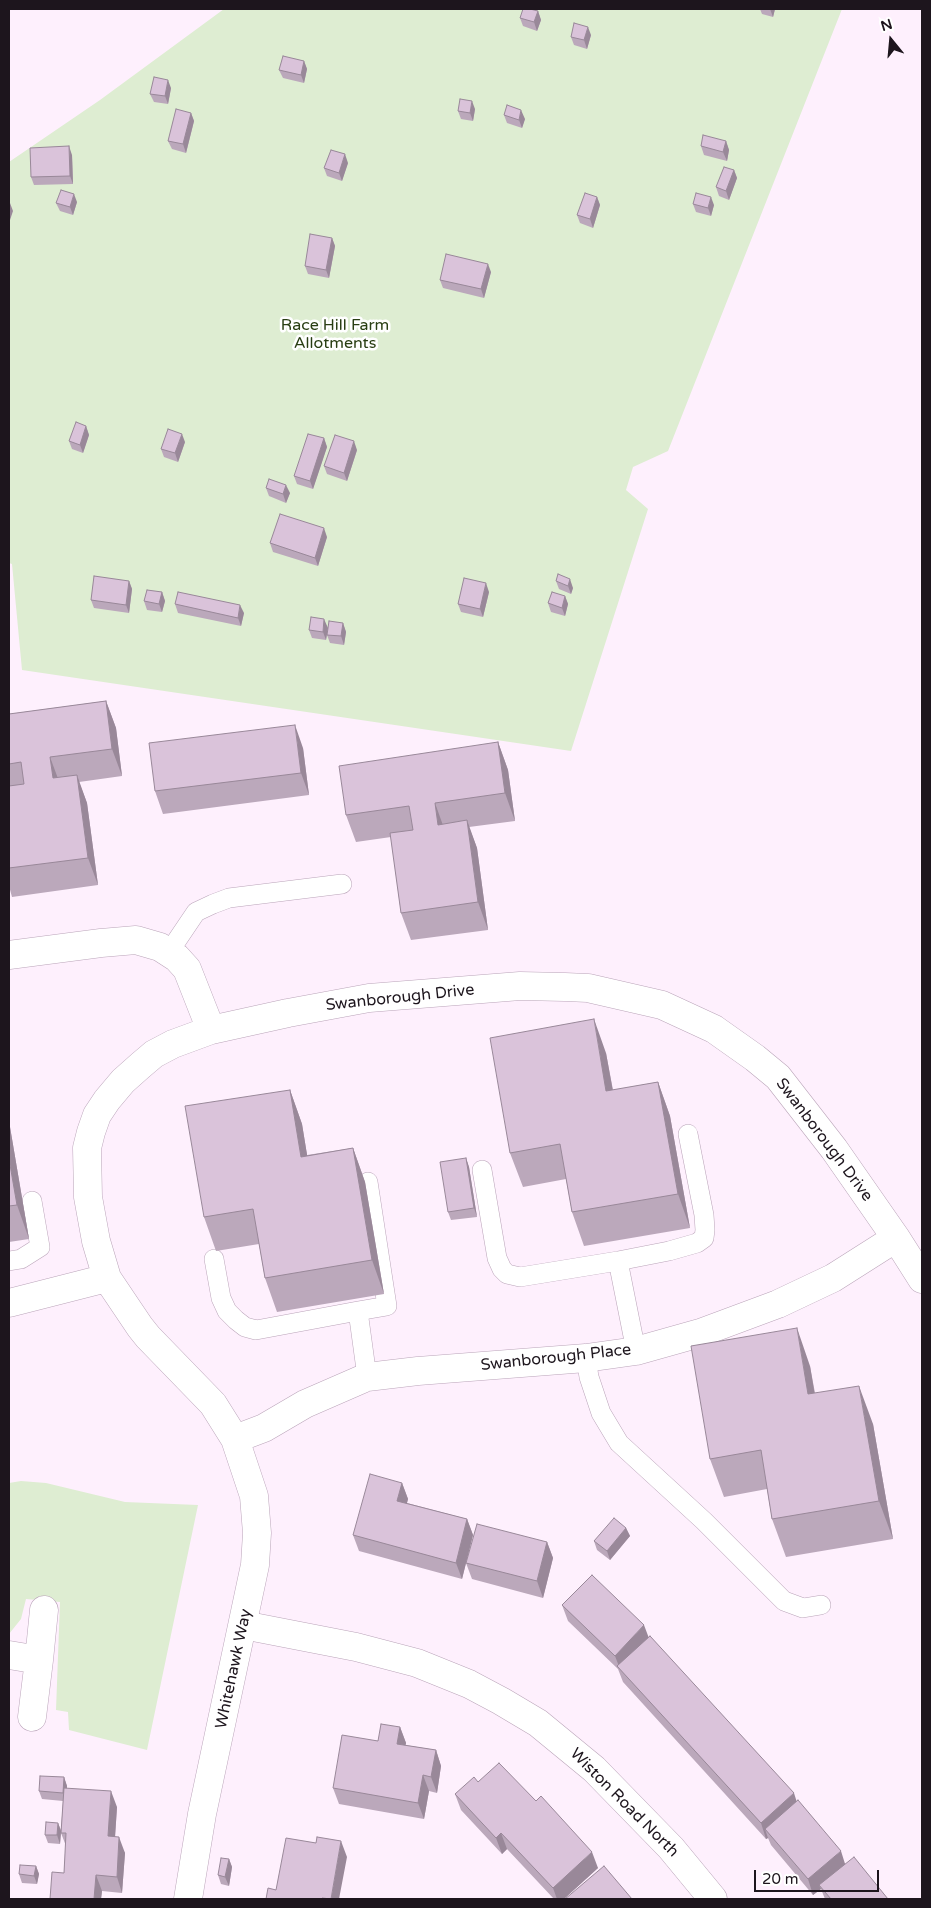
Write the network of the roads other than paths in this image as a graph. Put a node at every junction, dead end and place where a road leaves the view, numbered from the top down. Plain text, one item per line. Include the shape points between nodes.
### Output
1 (342, 884) dead end
2 (169, 952) junction
3 (9, 956) edge
4 (211, 1030) junction
5 (688, 1134) dead end
6 (482, 1170) dead end
7 (368, 1182) dead end
8 (32, 1201) dead end
9 (896, 1238) junction
10 (214, 1259) dead end
11 (9, 1261) edge
12 (618, 1261) junction
13 (107, 1278) junction
14 (922, 1279) edge
15 (9, 1304) edge
16 (358, 1311) junction
17 (636, 1351) junction
18 (586, 1358) junction
19 (367, 1377) junction
20 (235, 1439) junction
21 (821, 1605) dead end
22 (44, 1610) dead end
23 (243, 1624) junction
24 (9, 1655) edge
25 (39, 1660) junction
26 (32, 1717) dead end
27 (188, 1899) edge
28 (713, 1899) edge

1 - 2 lane via 229,898 212,904 196,912
2 - 3 street via 136,940
2 - 4 street via 187,969
4 - 9 street, Swanborough Drive via 369,998 520,986 588,988 662,1006 714,1030 778,1077 834,1149
4 - 13 street, Swanborough Drive via 154,1054 123,1081 97,1115 87,1148 88,1197
5 - 12 lane via 704,1215 704,1238 669,1252
6 - 12 lane via 497,1258 506,1274 520,1277
7 - 16 lane via 387,1306
8 - 11 lane via 40,1247 21,1259
9 - 14 street, Swanborough Drive
9 - 17 street, Swanborough Place via 833,1278 778,1304 700,1333
10 - 16 lane via 221,1298 227,1311 245,1326 256,1330
12 - 17 lane
13 - 15 street
13 - 20 street, Swanborough Drive via 148,1337 214,1404
16 - 19 lane
17 - 18 street, Swanborough Place
18 - 19 street, Swanborough Place
18 - 21 lane via 601,1413 618,1443 704,1521 784,1601 803,1608
19 - 20 street, Swanborough Place
20 - 23 street, Whitehawk Way via 254,1496 257,1533 255,1565
22 - 25 street
23 - 27 street, Whitehawk Way via 202,1814
23 - 28 street, Wiston Road North via 417,1663 501,1701 538,1723 594,1769 671,1848
24 - 25 street
25 - 26 street

